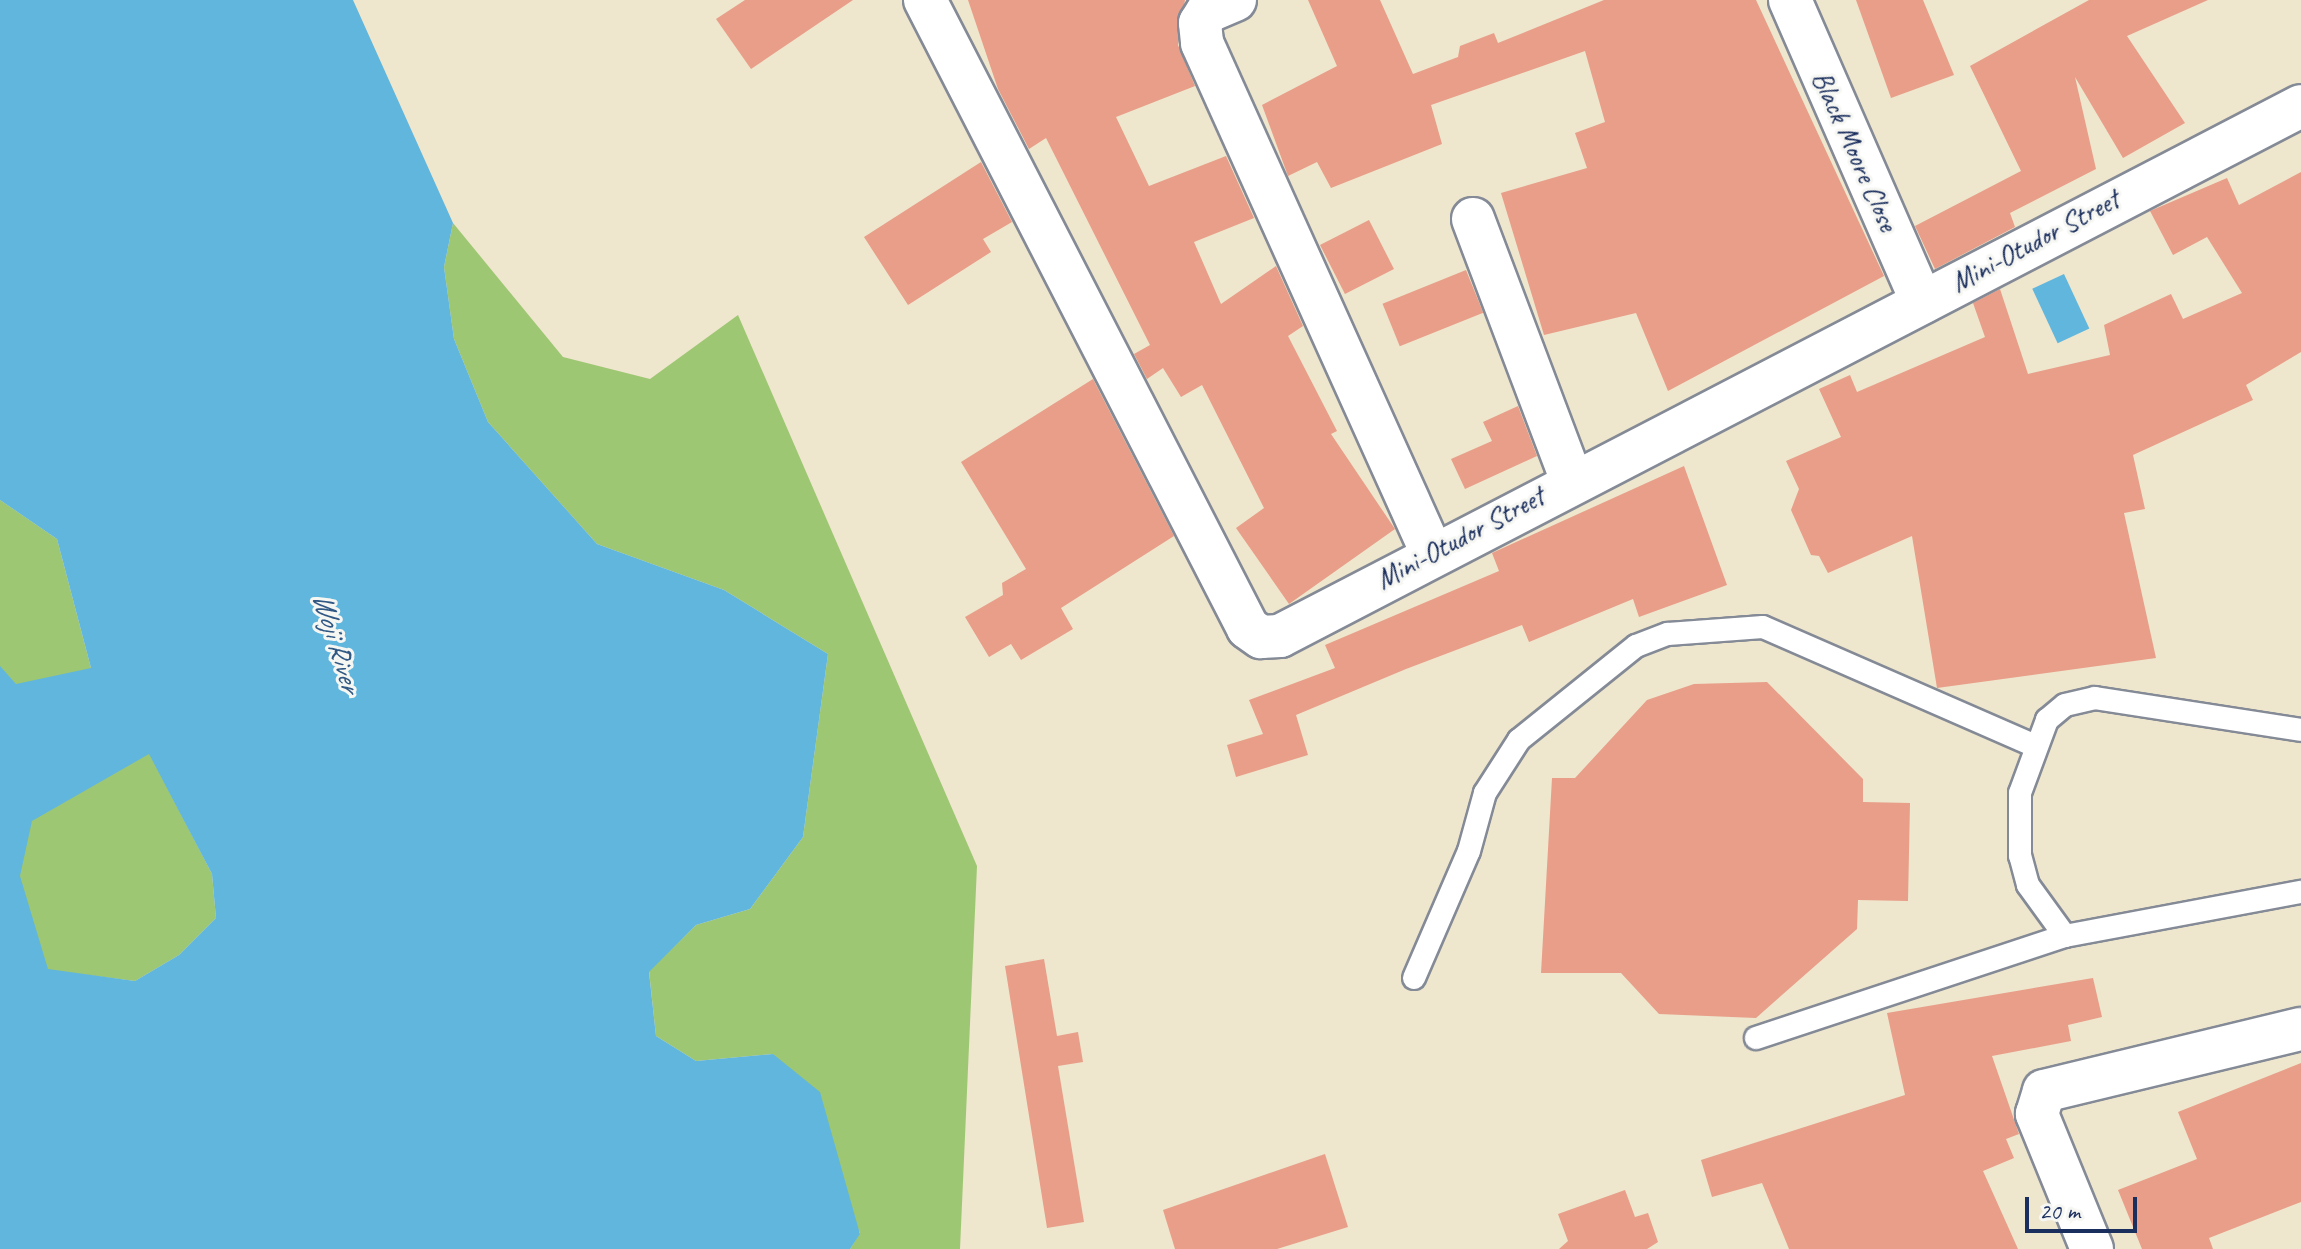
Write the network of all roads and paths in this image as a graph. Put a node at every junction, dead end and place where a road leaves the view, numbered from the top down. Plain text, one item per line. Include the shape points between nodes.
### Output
1 (925, 0) edge
2 (1235, 0) edge
3 (1790, 0) edge
4 (2301, 106) edge
5 (1473, 219) dead end
6 (1922, 302) junction
7 (1571, 479) junction
8 (1431, 551) junction
9 (2301, 730) edge
10 (2033, 745) junction
11 (2301, 892) edge
12 (2065, 936) junction
13 (1414, 978) dead end
14 (2301, 1029) edge
15 (1756, 1038) dead end
16 (2092, 1249) edge

1 - 8 street, Mini-Otudor Street via 1248,628 1280,636
2 - 8 street via 1207,12 1202,43
3 - 6 street, Black Moore Close
4 - 6 street, Mini-Otudor Street
5 - 7 street
6 - 7 street, Mini-Otudor Street
7 - 8 street, Mini-Otudor Street
9 - 10 lane via 2095,698 2065,705
10 - 12 lane via 2020,793 2020,856 2028,885
10 - 13 lane via 1763,627 1657,638 1584,683 1519,740 1485,793 1469,851
11 - 12 lane
12 - 15 lane
14 - 16 street via 2044,1091 2037,1114

